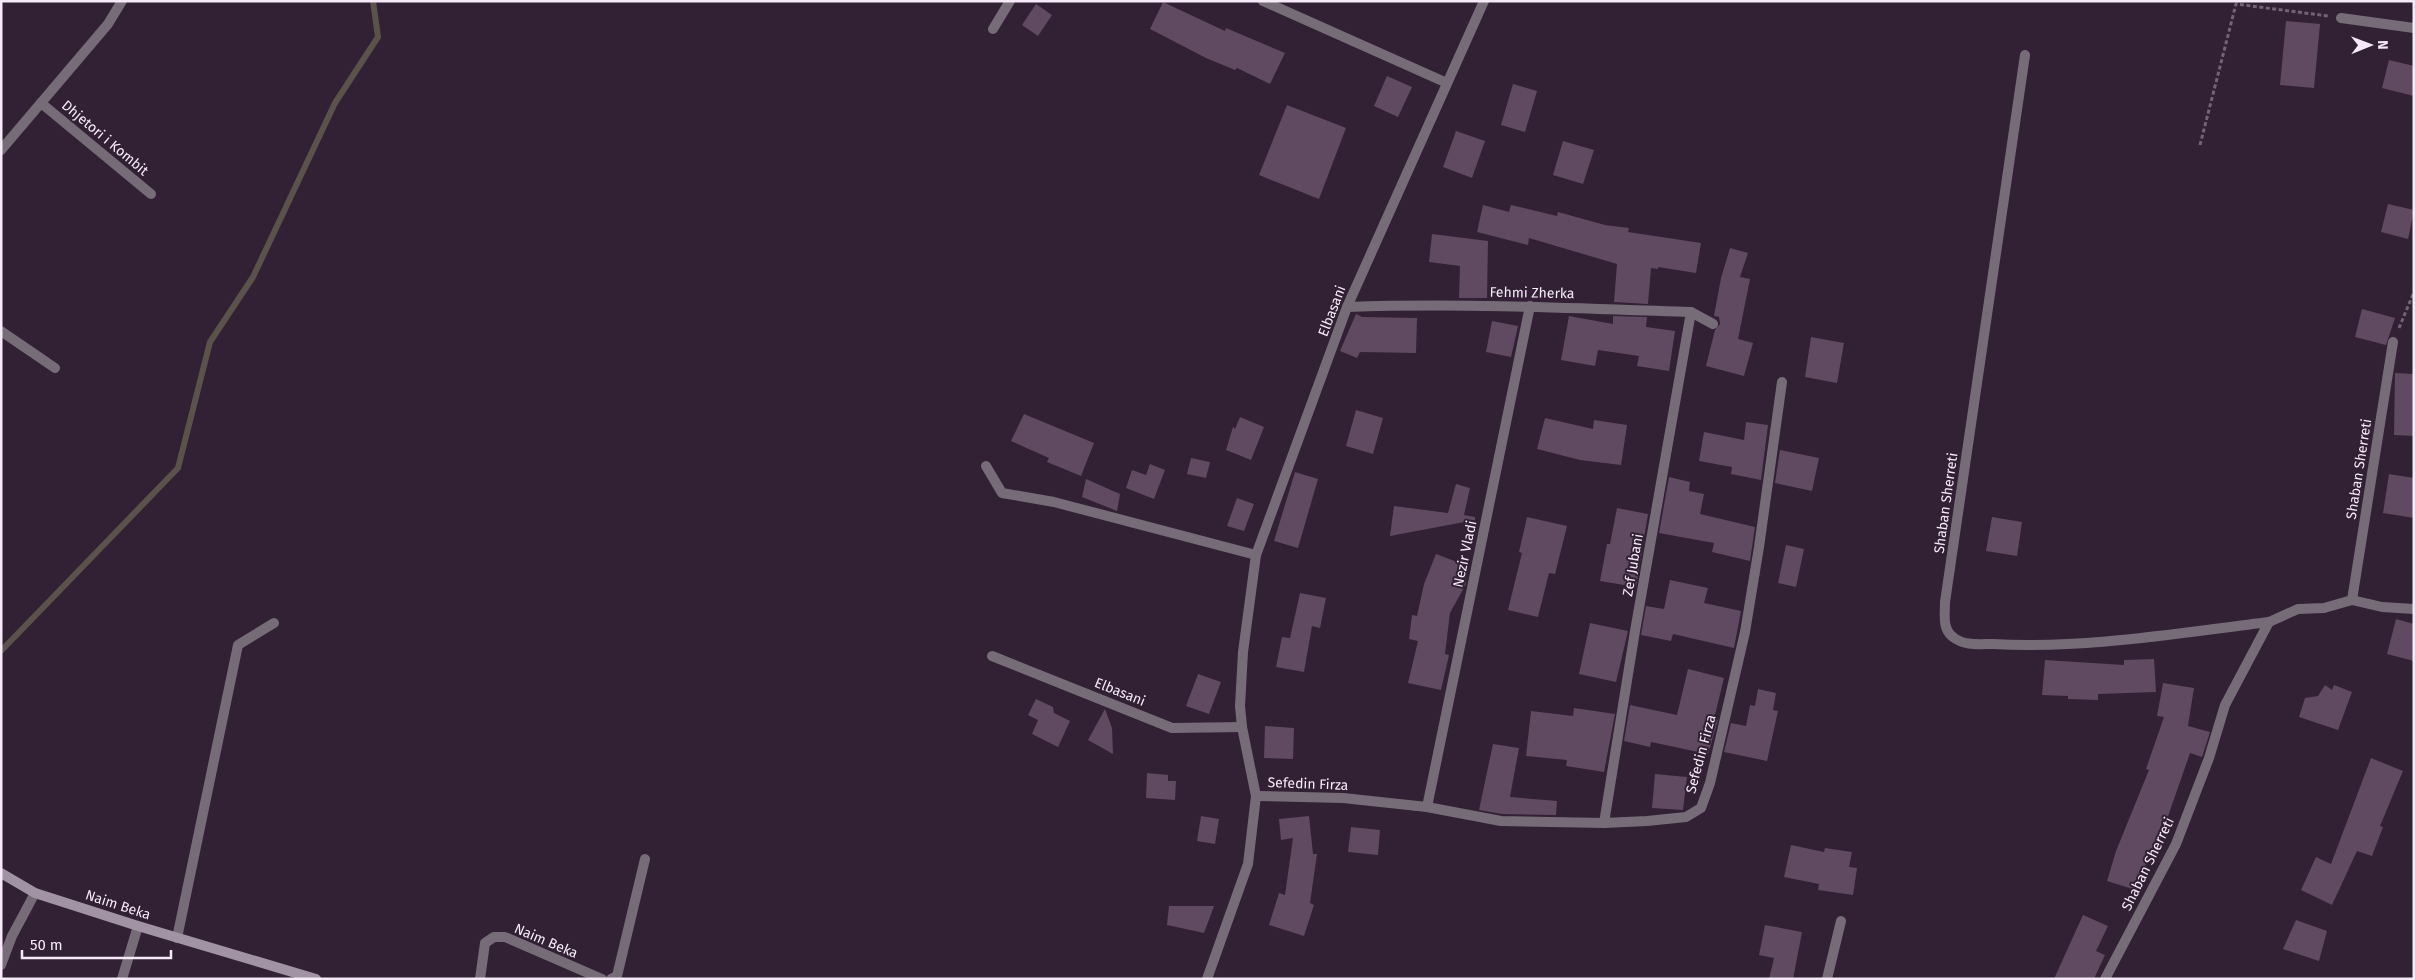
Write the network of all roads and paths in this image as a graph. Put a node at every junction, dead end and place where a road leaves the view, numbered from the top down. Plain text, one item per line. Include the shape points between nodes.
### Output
1 (122, 1) edge
2 (1010, 1) edge
3 (1263, 1) edge
4 (1484, 1) edge
5 (2340, 18) joint
6 (2414, 28) edge
7 (993, 29) dead end
8 (2025, 55) dead end
9 (1446, 83) junction
10 (42, 103) junction
11 (2200, 145) dead end
12 (1, 150) edge
13 (151, 194) dead end
14 (2414, 292) edge
15 (1530, 306) junction
16 (1347, 307) junction
17 (1692, 312) junction
18 (1713, 324) dead end
19 (1, 331) edge
20 (2393, 342) joint
21 (55, 368) dead end
22 (1782, 382) dead end
23 (986, 466) dead end
24 (1256, 556) junction
25 (2352, 600) junction
26 (2414, 609) edge
27 (2269, 622) junction
28 (274, 623) dead end
29 (992, 656) dead end
30 (1242, 727) junction
31 (1256, 796) junction
32 (1427, 807) junction
33 (1604, 823) junction
34 (645, 859) dead end
35 (1, 873) edge
36 (36, 893) junction
37 (1841, 920) dead end
38 (138, 926) junction
39 (176, 938) junction
40 (1, 965) edge
41 (122, 979) edge
42 (316, 979) edge
43 (480, 979) edge
44 (602, 979) edge
45 (611, 979) edge
46 (1207, 979) edge
47 (1827, 979) edge
48 (2105, 979) edge

1 - 10 street, Dhjetori i Kombit via 108,24
2 - 7 street
3 - 9 street
4 - 9 street, Elbasani
5 - 6 street
5 - 11 path via 2236,4
8 - 27 street, Shaban Sherreti via 1945,602 1945,628 1951,637 1964,643 2017,645 2106,642
9 - 16 street, Elbasani
10 - 12 street, Dhjetori i Kombit
10 - 13 street, Dhjetori i Kombit
14 - 20 path
15 - 16 street, Fehmi Zherka
15 - 17 street, Fehmi Zherka
15 - 32 street, Nezir Vladi
16 - 24 street, Elbasani
17 - 18 street, Fehmi Zherka
17 - 33 street, Zef Jubani
19 - 21 street
20 - 25 street, Shaban Sherreti
22 - 33 street, Sefedin Firza via 1745,632 1710,783 1701,808 1686,818
23 - 24 street via 1002,493 1054,502
24 - 30 street, Elbasani via 1243,652
25 - 26 street, Shaban Sherreti via 2382,607
25 - 27 street, Shaban Sherreti via 2324,608 2298,609
27 - 48 street, Shaban Sherreti via 2225,705 2209,758 2176,844
28 - 39 street via 238,645
29 - 30 street, Elbasani via 1172,728
30 - 31 street, Elbasani
31 - 32 street, Sefedin Firza via 1344,798
31 - 46 street, Elbasani via 1248,864
32 - 33 street, Sefedin Firza via 1501,822
34 - 45 street via 618,976
35 - 36 street, Naim Beka
36 - 38 street, Naim Beka
36 - 40 street via 12,936
37 - 47 street
38 - 39 street, Naim Beka
38 - 41 street
39 - 42 street, Naim Beka
43 - 44 street, Naim Beka via 484,943 505,937

